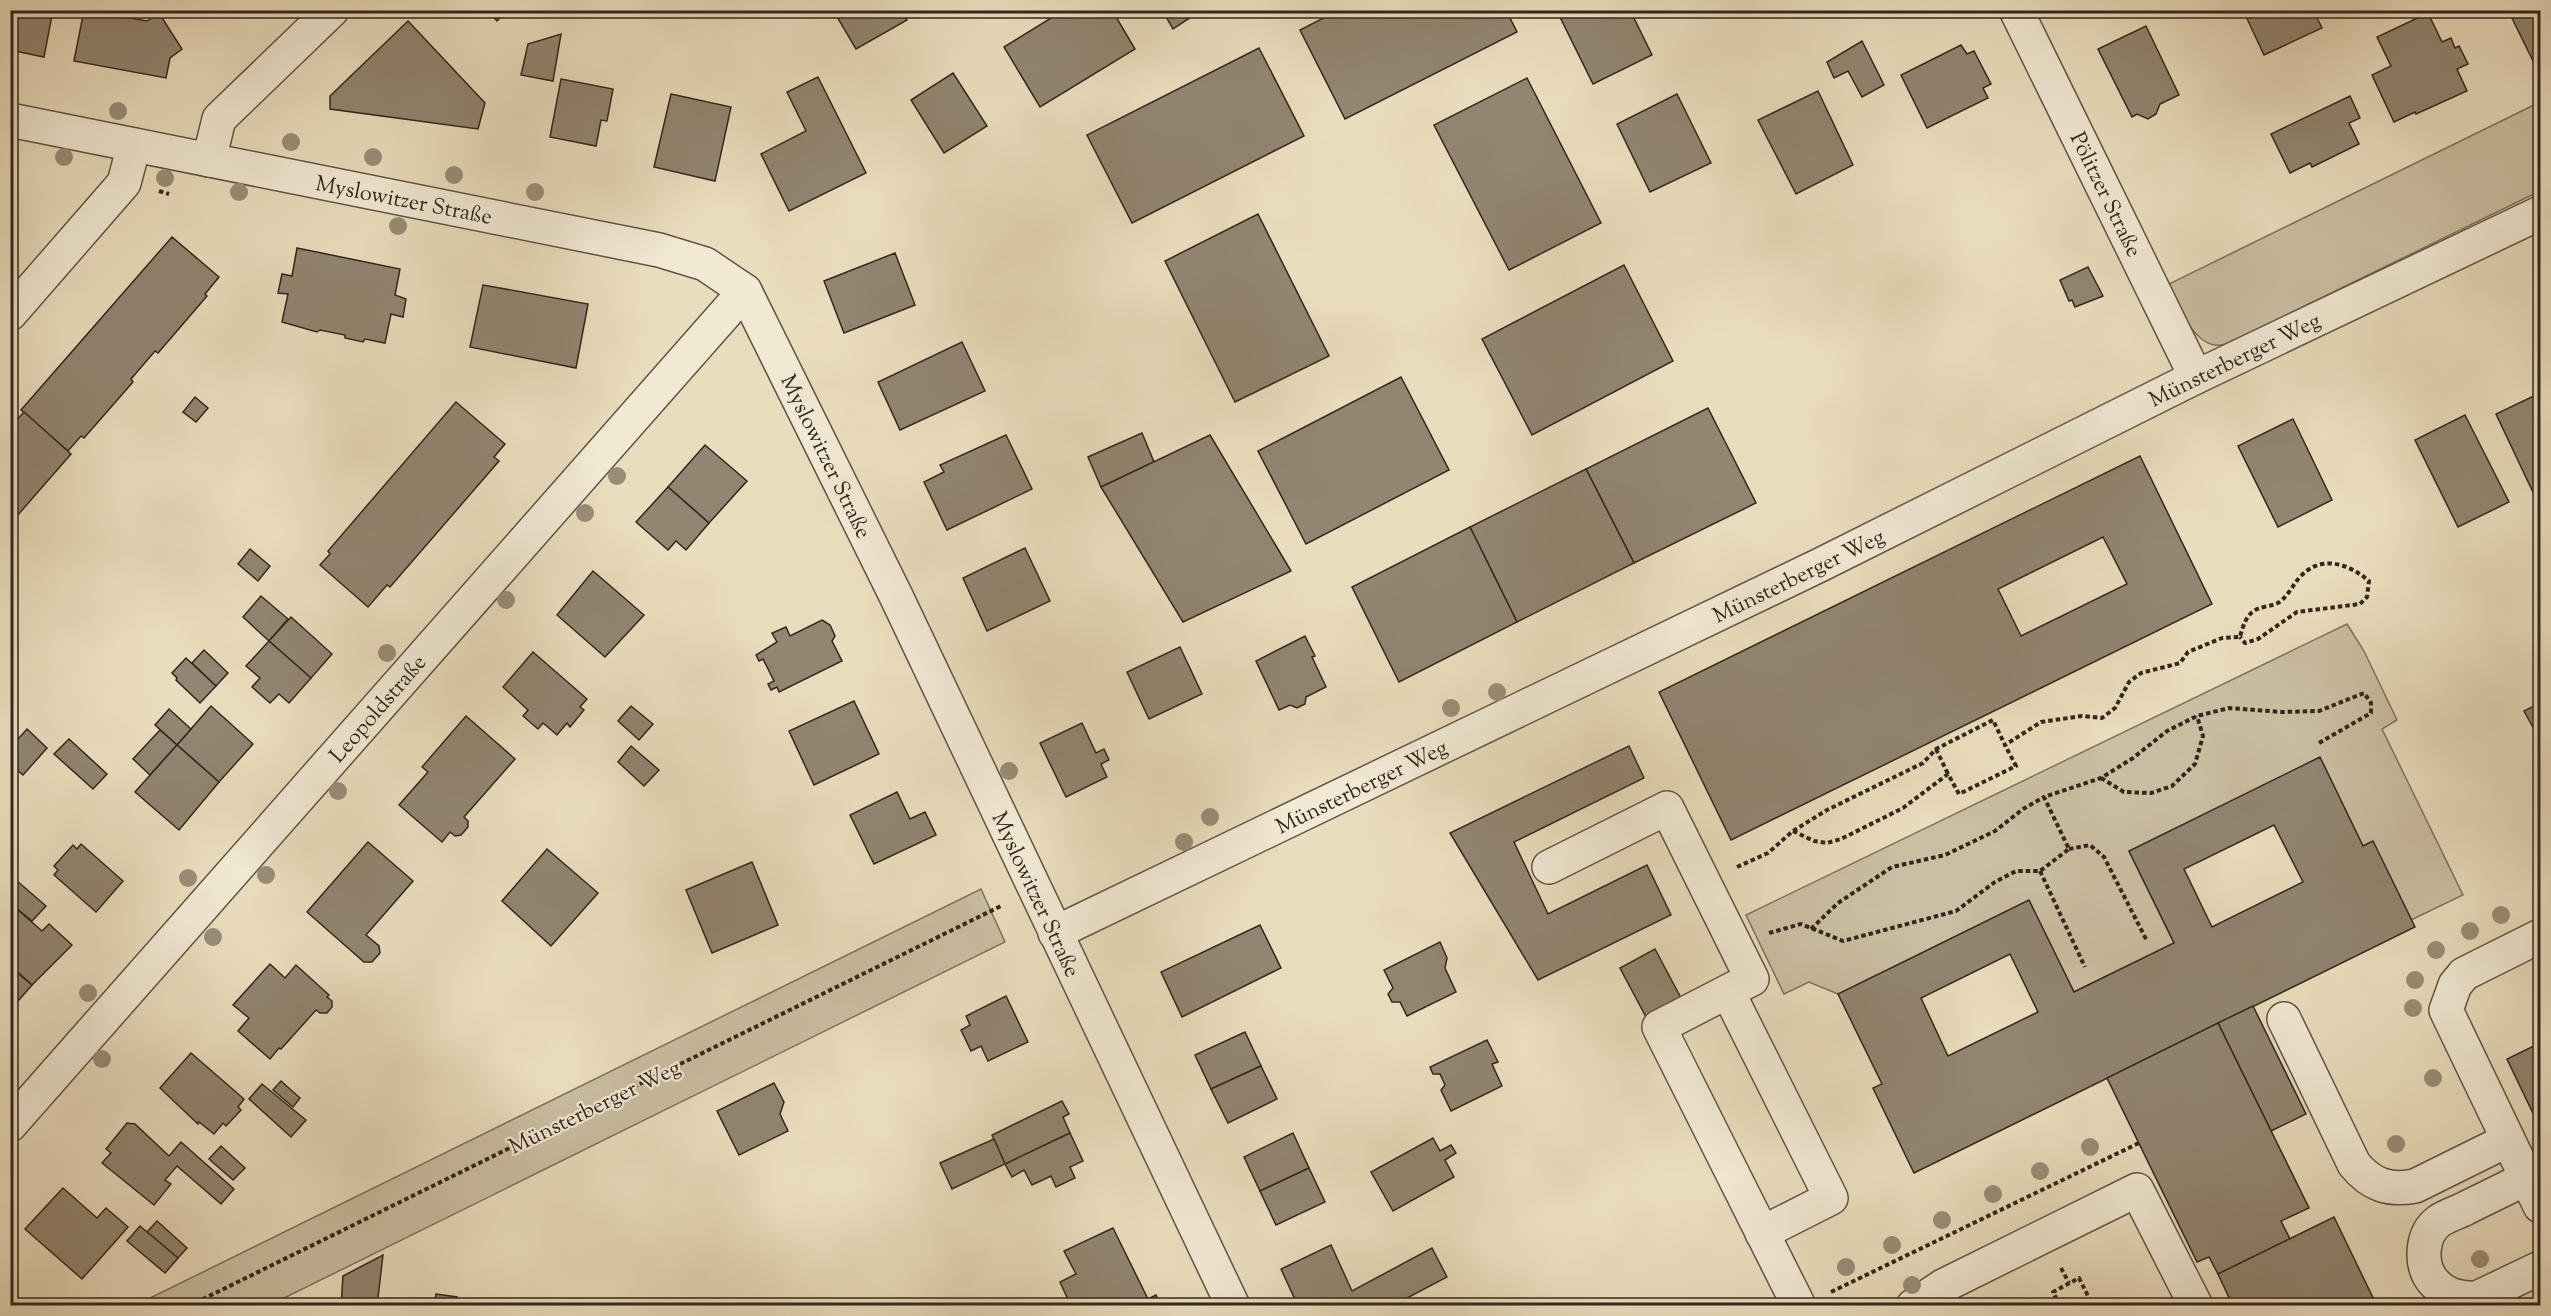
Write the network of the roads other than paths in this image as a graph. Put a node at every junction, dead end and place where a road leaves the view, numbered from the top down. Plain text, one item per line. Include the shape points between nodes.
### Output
1 (332, 10) edge
2 (2016, 10) edge
3 (10, 120) edge
4 (134, 145) junction
5 (209, 160) junction
6 (2541, 213) edge
7 (745, 291) junction
8 (10, 314) edge
9 (2196, 377) junction
10 (1549, 867) dead end
11 (1055, 933) junction
12 (2541, 936) edge
13 (1728, 992) junction
14 (2283, 1019) dead end
15 (10, 1125) edge
16 (2508, 1140) junction
17 (2534, 1192) edge
18 (1762, 1233) junction
19 (2541, 1268) edge
20 (1948, 1296) edge
21 (1811, 1301) edge
22 (1233, 1305) edge
23 (1913, 1305) edge
24 (2196, 1305) edge

1 - 5 street via 219,119
2 - 9 street, Pölitzer Straße
3 - 4 street, Myslowitzer Straße
4 - 5 street, Myslowitzer Straße
4 - 8 street via 124,183
5 - 7 street, Myslowitzer Straße via 659,250 705,264
6 - 9 street, Münsterberger Weg
7 - 11 street, Myslowitzer Straße via 897,598
7 - 15 street, Leopoldstraße
9 - 11 street, Münsterberger Weg via 1830,560
10 - 13 street via 1666,808 1752,979
11 - 22 street, Myslowitzer Straße
12 - 16 street via 2464,974 2455,985 2446,1010
13 - 18 street via 1659,1027
13 - 18 street via 1832,1198
14 - 16 street via 2354,1164 2382,1187 2415,1186
16 - 17 street
17 - 19 street via 2438,1222 2426,1240 2424,1259 2436,1285 2467,1299
18 - 21 street
20 - 23 street
20 - 24 street via 2137,1190

